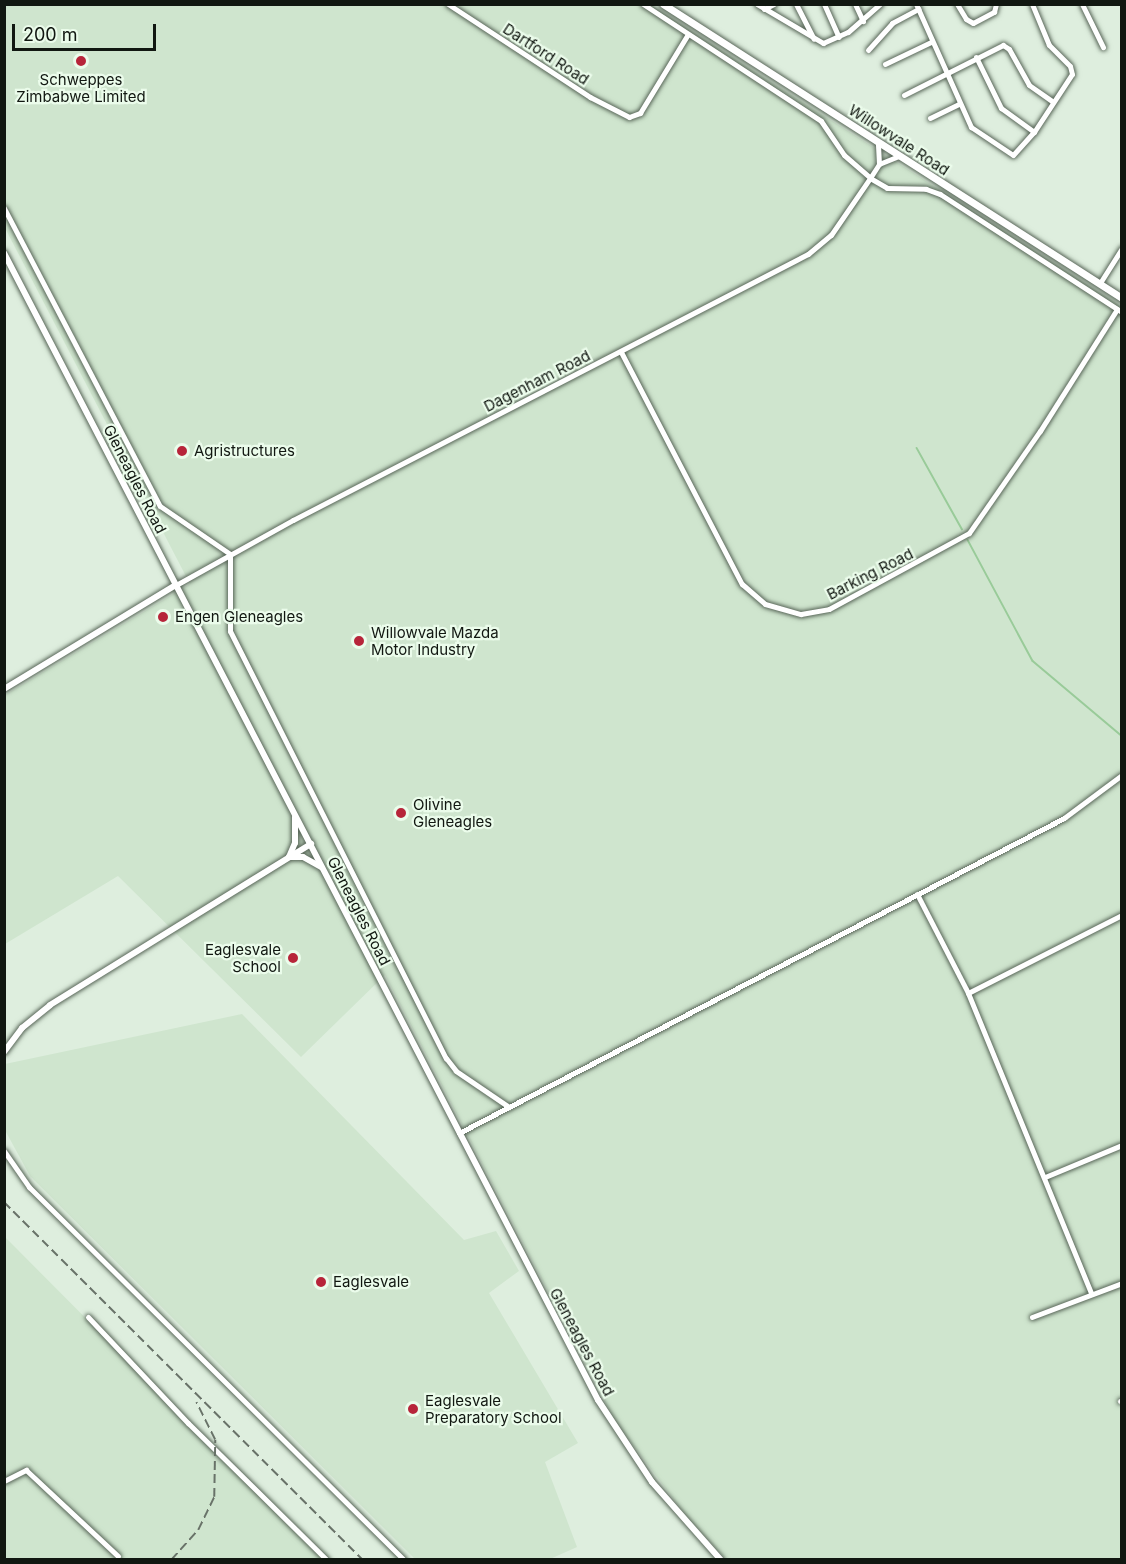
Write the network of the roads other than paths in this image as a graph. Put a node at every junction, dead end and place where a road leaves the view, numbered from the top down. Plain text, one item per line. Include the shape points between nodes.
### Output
1 (448, 4) edge
2 (643, 4) edge
3 (663, 4) edge
4 (774, 4) edge
5 (796, 4) edge
6 (824, 4) edge
7 (855, 4) edge
8 (957, 4) edge
9 (996, 4) edge
10 (1032, 4) edge
11 (1082, 4) edge
12 (879, 5) edge
13 (760, 6) edge
14 (917, 7) edge
15 (863, 21) junction
16 (688, 34) junction
17 (839, 37) junction
18 (815, 41) junction
19 (931, 42) junction
20 (1103, 47) dead end
21 (868, 50) dead end
22 (976, 57) junction
23 (885, 64) dead end
24 (944, 73) junction
25 (904, 95) dead end
26 (1053, 102) junction
27 (959, 104) junction
28 (930, 118) dead end
29 (1034, 132) junction
30 (879, 143) junction
31 (899, 156) junction
32 (879, 164) junction
33 (870, 178) junction
34 (4, 208) edge
35 (1122, 248) edge
36 (4, 253) edge
37 (1100, 283) junction
38 (1122, 298) edge
39 (1120, 311) edge
40 (621, 352) junction
41 (230, 554) junction
42 (176, 585) junction
43 (4, 689) edge
44 (1122, 775) edge
45 (295, 814) junction
46 (311, 844) junction
47 (289, 857) junction
48 (325, 870) junction
49 (917, 894) junction
50 (1122, 915) edge
51 (968, 993) junction
52 (4, 1052) edge
53 (509, 1107) junction
54 (459, 1133) junction
55 (1122, 1145) edge
56 (4, 1151) edge
57 (1045, 1177) junction
58 (1122, 1283) edge
59 (1091, 1293) junction
60 (88, 1317) dead end
61 (1032, 1317) dead end
62 (4, 1481) edge
63 (118, 1556) dead end
64 (327, 1560) edge
65 (404, 1560) edge
66 (721, 1560) edge

1 - 16 street, Dartford Road via 590,97 633,117 640,113
2 - 16 street
3 - 30 main road, Willowvale Road
4 - 13 street
5 - 18 street
6 - 17 street
7 - 15 street
8 - 9 street via 973,23 994,12
10 - 26 street via 1052,50 1072,70
11 - 20 street
12 - 15 street
13 - 18 street
14 - 19 street
14 - 21 street via 892,23
15 - 17 street
16 - 33 street via 821,121 844,155
17 - 18 street
19 - 23 street
19 - 24 street
22 - 24 street
22 - 26 street via 1006,46 1029,85
22 - 29 street via 1001,108
24 - 25 street
24 - 27 street
26 - 29 street
27 - 28 street
27 - 29 street via 976,132 1008,154 1019,152
30 - 31 main road, Willowvale Road
30 - 32 street
31 - 32 street
31 - 37 main road, Willowvale Road
32 - 33 street, Dagenham Road
33 - 39 street via 887,188 926,189 940,194
33 - 40 street, Dagenham Road via 835,230 808,254
34 - 41 street via 160,506
35 - 37 street
36 - 42 street, Gleneagles Road
37 - 38 main road, Willowvale Road
39 - 40 street, Barking Road via 969,533 828,609 801,614 765,604 742,584
40 - 41 street, Dagenham Road
41 - 42 street, Dagenham Road
41 - 53 street via 230,631 446,1058 456,1071
42 - 43 street
42 - 45 street, Gleneagles Road
44 - 49 street via 1064,818
45 - 46 street, Gleneagles Road
45 - 47 street via 295,843
46 - 47 street
46 - 48 street, Gleneagles Road
47 - 48 street via 303,857
47 - 52 street via 50,1005 22,1028
48 - 54 street, Gleneagles Road
49 - 51 street
49 - 53 street
50 - 51 street
51 - 57 street
53 - 54 street
54 - 66 street, Gleneagles Road via 614,1426 662,1496
55 - 57 street
56 - 65 street via 29,1187
57 - 59 street
58 - 59 street
59 - 61 street
60 - 64 street via 188,1423
62 - 63 street via 26,1470

